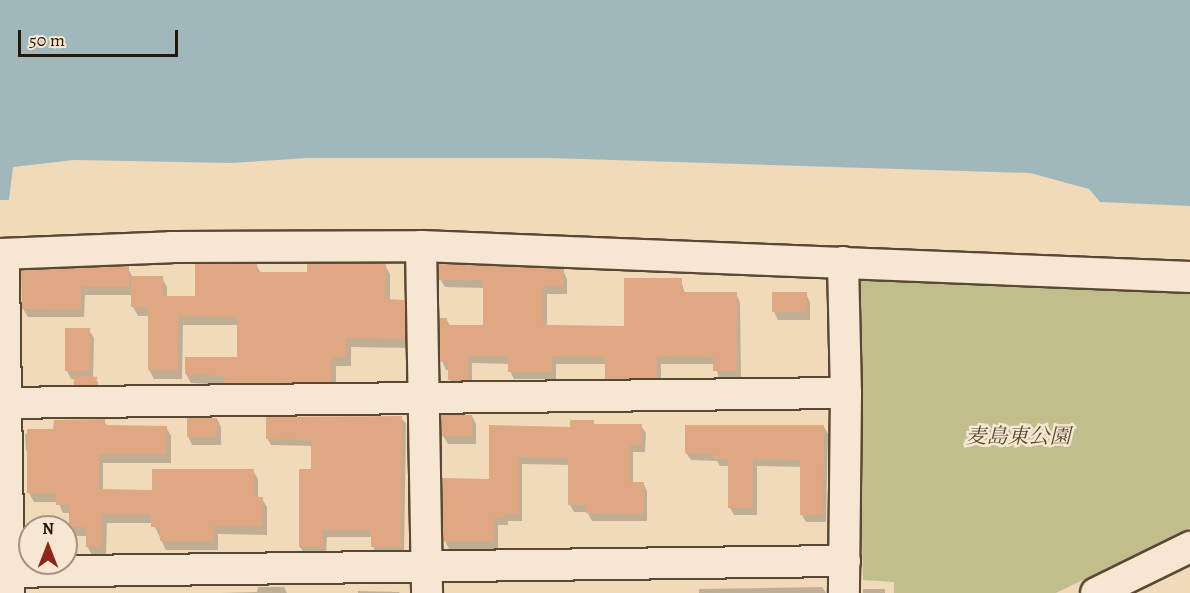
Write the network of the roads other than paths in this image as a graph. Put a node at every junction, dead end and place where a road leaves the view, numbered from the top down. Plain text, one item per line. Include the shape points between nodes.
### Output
1 (421, 246) junction
2 (0, 254) edge
3 (843, 262) junction
4 (0, 271) edge
5 (1190, 277) edge
6 (846, 393) junction
7 (422, 398) junction
8 (3, 403) edge
9 (1190, 547) edge
10 (845, 561) junction
11 (6, 579) edge
12 (427, 579) edge
13 (844, 593) edge
14 (1096, 593) edge

1 - 2 street via 171,246
1 - 3 street
1 - 7 street
3 - 5 street
3 - 6 street
4 - 8 street via 4,271
6 - 7 street
6 - 10 street
7 - 8 street
7 - 12 street
8 - 11 street
9 - 14 street
10 - 12 street
10 - 13 street
11 - 12 street

